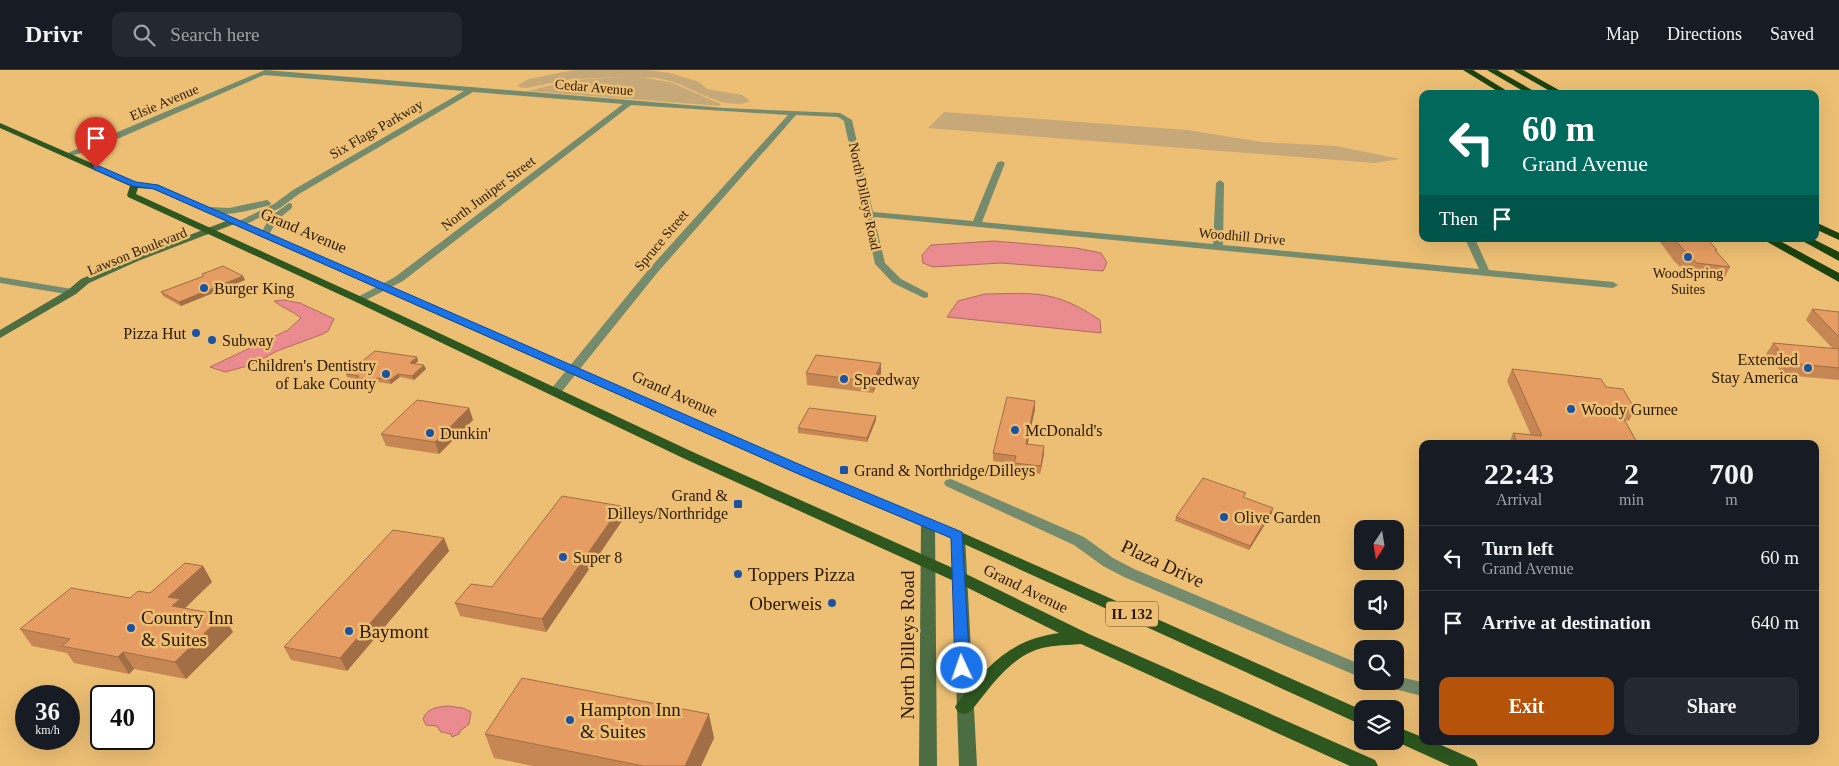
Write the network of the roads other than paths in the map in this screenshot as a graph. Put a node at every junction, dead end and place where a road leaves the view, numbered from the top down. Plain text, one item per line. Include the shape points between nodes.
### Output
1 (1467, 70) edge
2 (1491, 70) edge
3 (1517, 70) edge
4 (266, 72) edge
5 (471, 90) junction
6 (1501, 90) edge
7 (1528, 90) edge
8 (1554, 90) edge
9 (630, 102) junction
10 (795, 112) junction
11 (0, 125) edge
12 (852, 134) joint
13 (67, 155) junction
14 (1001, 163) dead end
15 (1220, 183) dead end
16 (134, 184) junction
17 (296, 192) junction
18 (267, 203) junction
19 (209, 210) junction
20 (869, 214) junction
21 (237, 223) junction
22 (976, 224) junction
23 (1819, 227) edge
24 (212, 233) junction
25 (265, 235) junction
26 (1839, 237) edge
27 (1471, 242) edge
28 (1773, 242) edge
29 (1812, 242) edge
30 (1218, 247) junction
31 (1839, 257) edge
32 (1486, 272) junction
33 (1839, 278) edge
34 (0, 280) edge
35 (1613, 285) dead end
36 (386, 287) junction
37 (72, 292) junction
38 (924, 295) dead end
39 (360, 300) junction
40 (0, 335) edge
41 (571, 370) junction
42 (555, 392) junction
43 (951, 483) dead end
44 (928, 524) junction
45 (958, 536) junction
46 (928, 563) junction
47 (959, 577) junction
48 (1083, 638) junction
49 (1354, 669) edge
50 (1404, 684) edge
51 (1419, 687) edge
52 (964, 707) junction
53 (1354, 714) edge
54 (1404, 737) edge
55 (1419, 744) edge
56 (1422, 745) edge
57 (928, 766) edge
58 (968, 766) edge
59 (1369, 766) edge
60 (1469, 766) edge

1 - 6 highway
2 - 7 highway
3 - 8 highway
4 - 5 street, Cedar Avenue
4 - 13 street, Elsie Avenue
5 - 9 street, Cedar Avenue
5 - 17 street, Six Flags Parkway
9 - 10 street, Cedar Avenue
9 - 36 street, North Juniper Street
10 - 12 street, Cedar Avenue via 845,117
10 - 41 street, Spruce Street via 653,271
11 - 13 main road, Grand Avenue / IL 132
12 - 20 street, North Dilleys Road
13 - 16 main road, Grand Avenue / IL 132
14 - 22 street
15 - 30 street
16 - 19 main road, Grand Avenue / IL 132 via 156,187
16 - 24 main road, Grand Avenue / IL 132 via 132,194
17 - 18 street, Six Flags Parkway
17 - 21 street, Six Flags Parkway via 273,208
17 - 25 street, Six Flags Parkway via 298,200 273,219
18 - 19 street, Six Flags Parkway via 229,211
18 - 21 street, Six Flags Parkway
19 - 21 main road, Grand Avenue / IL 132
20 - 22 street, Woodhill Drive
20 - 38 street, North Dilleys Road via 880,264 897,281
21 - 24 street, Lawson Boulevard
21 - 25 main road, Grand Avenue / IL 132
22 - 30 street, Woodhill Drive
23 - 26 highway
24 - 37 street, Lawson Boulevard via 93,286
24 - 39 main road, Grand Avenue / IL 132
25 - 36 main road, Grand Avenue / IL 132
27 - 32 street
28 - 33 highway
29 - 31 highway
30 - 32 street, Woodhill Drive
32 - 35 street, Woodhill Drive
34 - 37 street
36 - 39 street, North Juniper Street
36 - 41 main road, Grand Avenue / IL 132
37 - 40 street, Lawson Boulevard
39 - 42 main road, Grand Avenue / IL 132
41 - 42 street, Spruce Street
41 - 44 main road, Grand Avenue / IL 132
42 - 46 main road, Grand Avenue / IL 132
43 - 49 street, Plaza Drive via 1079,541 1128,573
44 - 45 main road, Grand Avenue / IL 132
44 - 46 street, North Dilleys Road
45 - 47 street
45 - 53 main road, Grand Avenue / IL 132
46 - 47 main road, Grand Avenue / IL 132
46 - 57 street, North Dilleys Road
47 - 48 main road, Grand Avenue / IL 132
47 - 52 street
48 - 52 main road via 1053,641 1014,652 999,664
48 - 59 main road, Grand Avenue / IL 132
50 - 51 street
52 - 58 street
54 - 55 main road
56 - 60 main road

